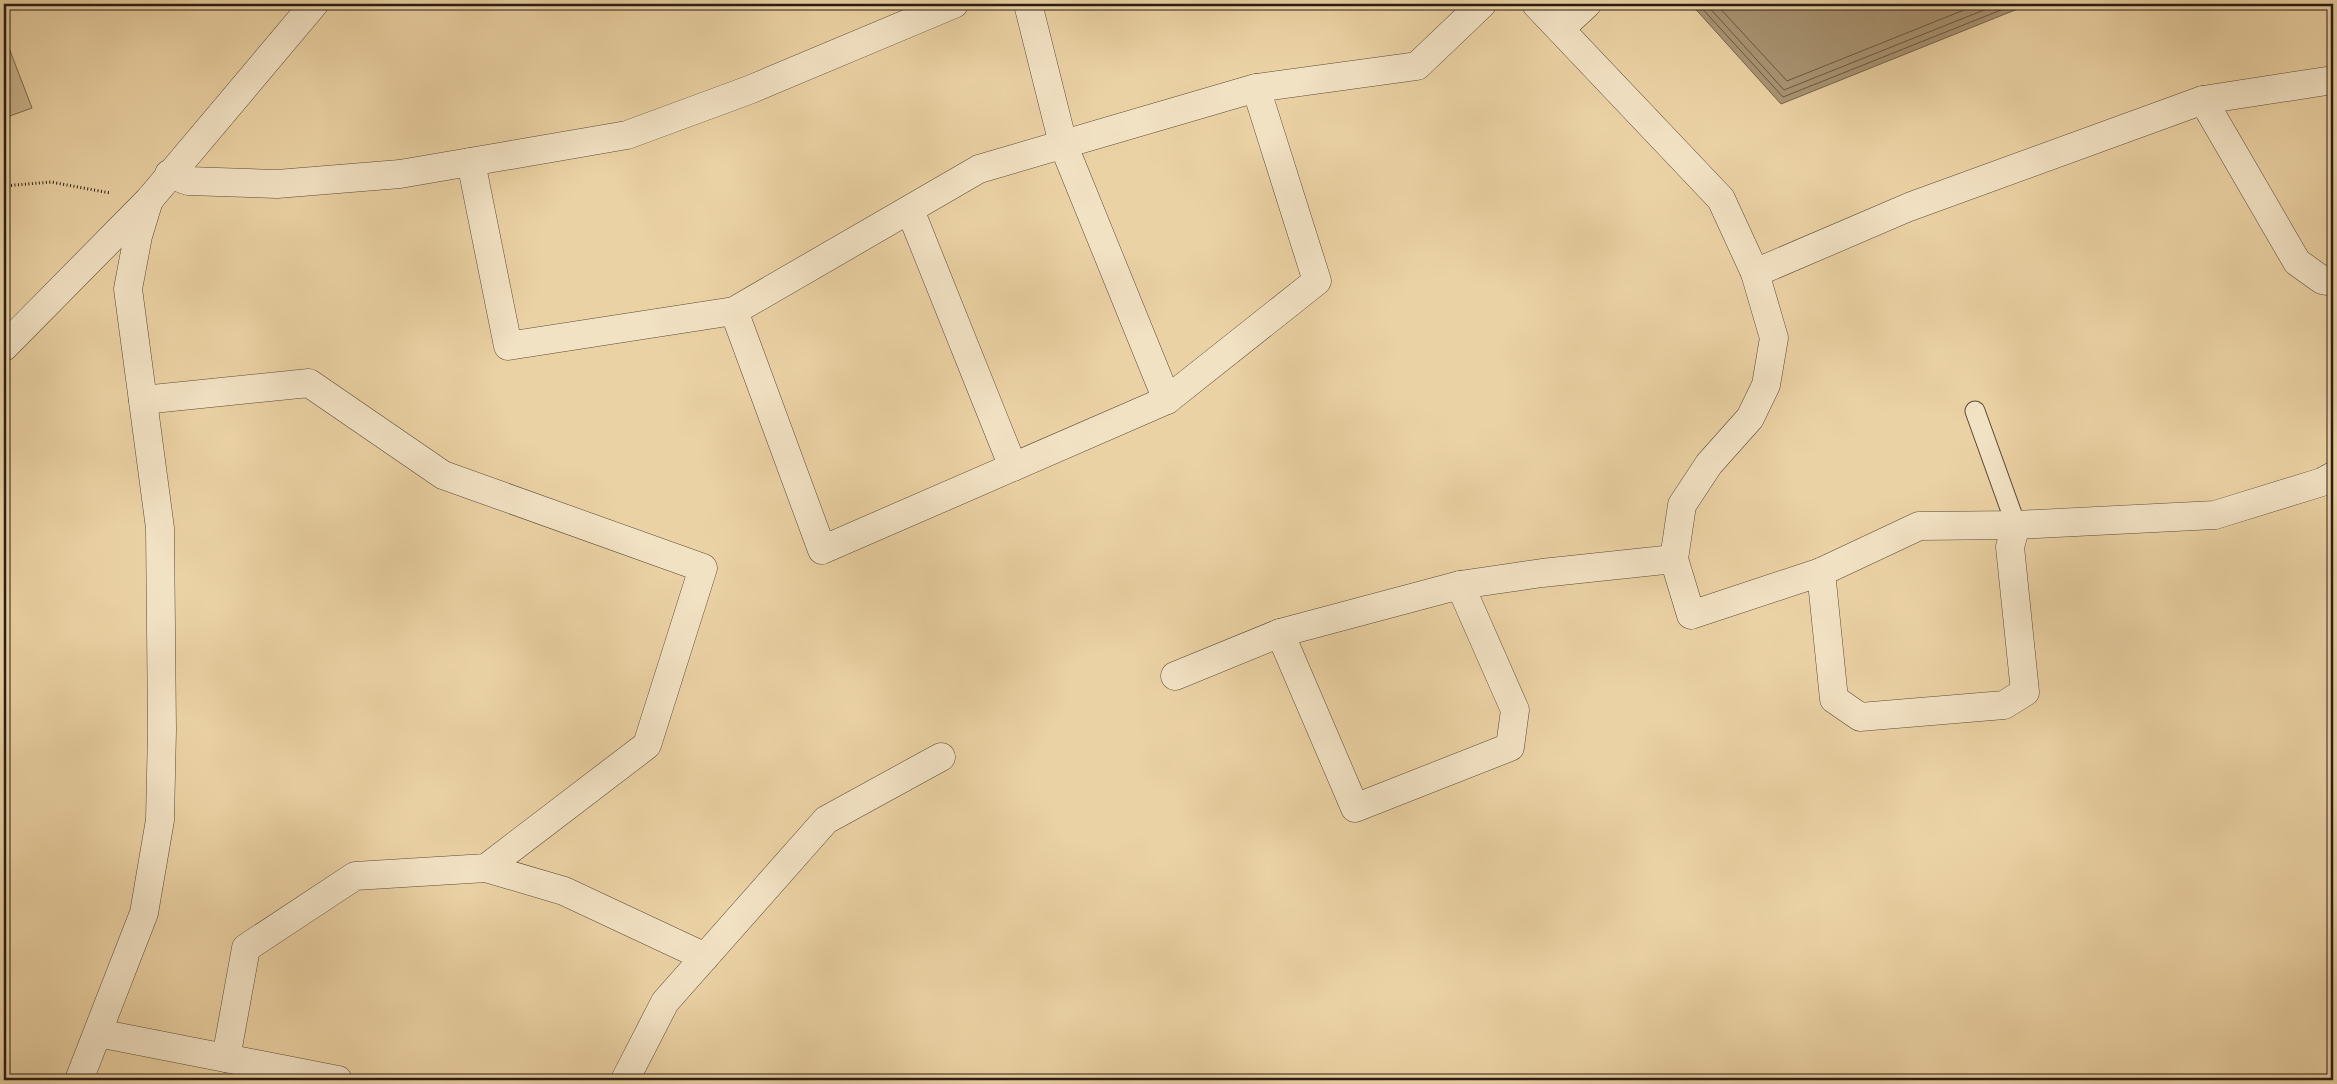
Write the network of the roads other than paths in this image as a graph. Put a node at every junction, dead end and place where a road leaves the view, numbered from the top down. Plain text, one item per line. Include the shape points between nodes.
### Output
1 (314, 4) edge
2 (954, 4) edge
3 (1028, 4) edge
4 (1482, 4) edge
5 (1536, 4) edge
6 (1586, 4) edge
7 (1560, 28) junction
8 (2333, 80) edge
9 (1256, 88) junction
10 (2203, 100) junction
11 (1064, 144) junction
12 (471, 162) junction
13 (169, 174) junction
14 (149, 200) junction
15 (910, 210) junction
16 (1755, 273) junction
17 (2333, 282) edge
18 (734, 311) junction
19 (4, 347) edge
20 (143, 400) junction
21 (1167, 400) junction
22 (1975, 411) dead end
23 (1013, 467) junction
24 (2333, 476) edge
25 (2016, 525) junction
26 (1674, 559) junction
27 (1821, 572) junction
28 (1460, 585) junction
29 (1280, 633) junction
30 (1175, 676) dead end
31 (941, 757) dead end
32 (486, 868) junction
33 (705, 958) junction
34 (98, 1033) junction
35 (226, 1058) junction
36 (79, 1080) edge
37 (338, 1080) edge
38 (624, 1080) edge

1 - 13 street
2 - 12 street via 748,90 627,135
3 - 11 street
4 - 9 street via 1417,66
5 - 7 street
6 - 7 street
7 - 16 street via 1721,199
8 - 10 street
9 - 11 street
9 - 21 street via 1317,281
10 - 16 street via 1909,207
10 - 17 street via 2297,262 2322,280
11 - 15 street via 979,169
11 - 21 street
12 - 13 street via 400,174 277,184 188,181
12 - 18 street via 508,346
13 - 14 street
14 - 19 street
14 - 20 street via 128,289
15 - 18 street
15 - 23 street
16 - 26 street via 1774,338 1766,385 1750,418 1709,464 1682,505
18 - 23 street via 822,550
20 - 32 street via 309,383 443,475 703,568 647,745
20 - 34 street via 160,528 160,820 144,913
21 - 23 street
22 - 25 lane
24 - 25 street via 2215,515
25 - 27 street via 1919,526
25 - 27 street via 2010,547 2025,692 2004,705 1860,717 1834,699
26 - 27 street via 1691,615
26 - 28 street
28 - 29 street
28 - 29 street via 1515,710 1510,747 1355,808
29 - 30 street
31 - 33 street via 826,820
32 - 33 street via 564,892
32 - 35 street via 355,876 246,948
33 - 38 street via 665,1002
34 - 35 street
34 - 36 street
35 - 37 street

